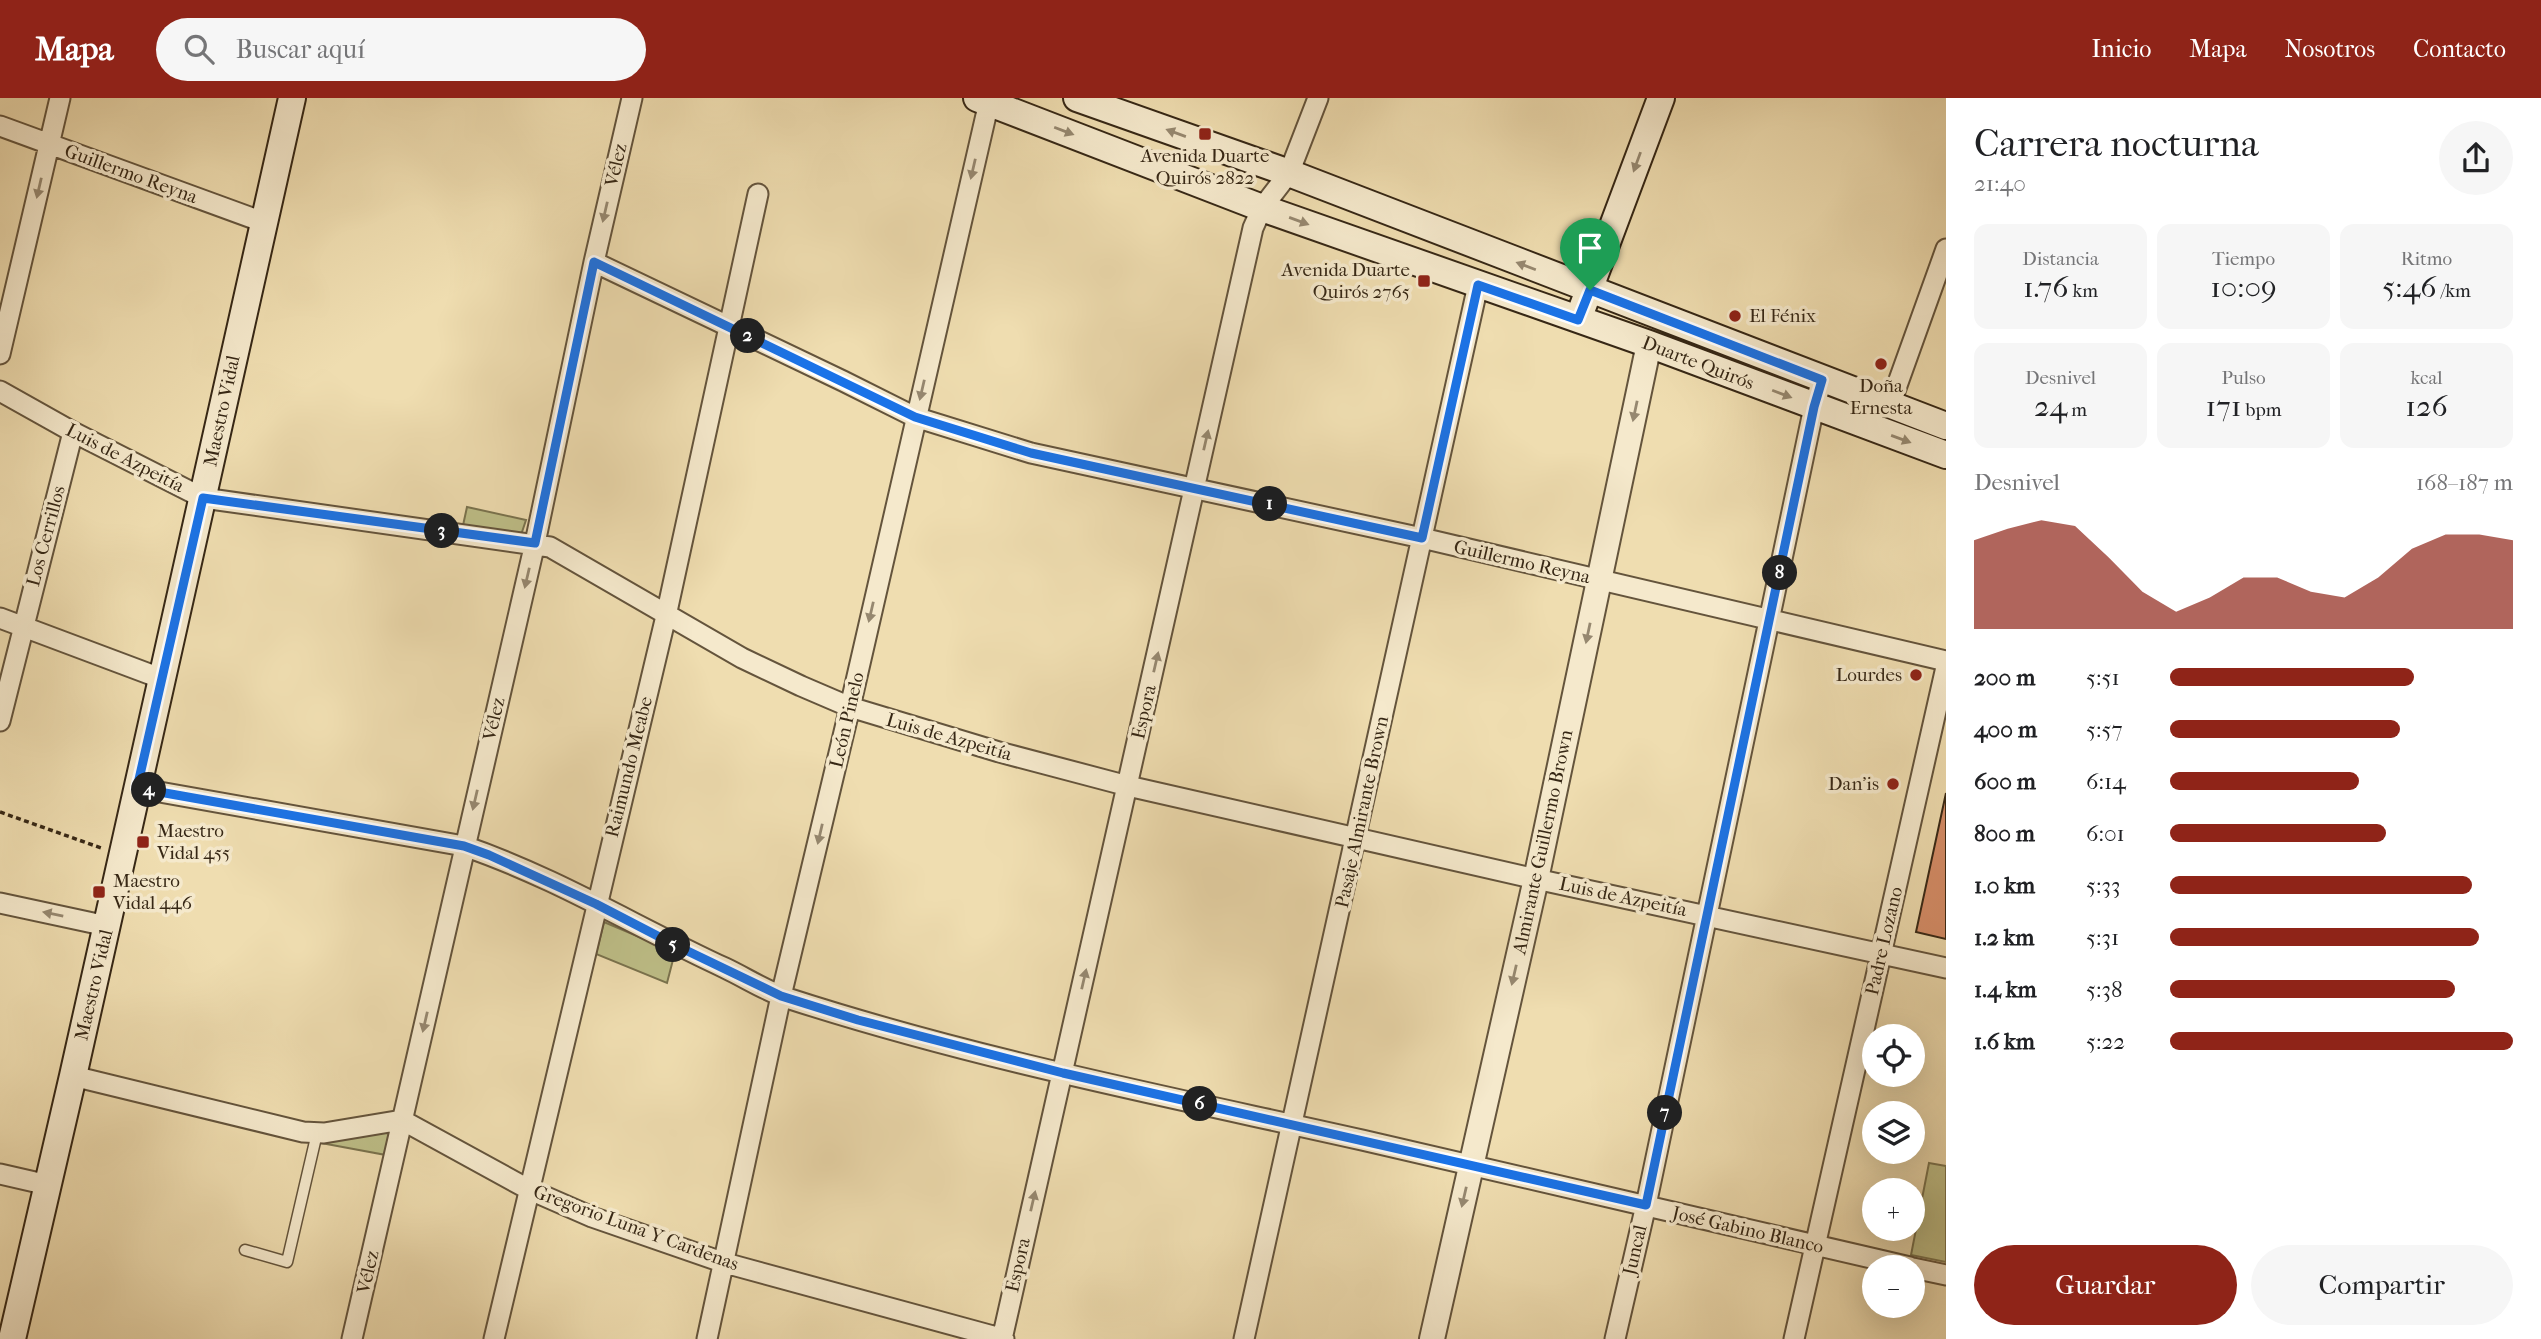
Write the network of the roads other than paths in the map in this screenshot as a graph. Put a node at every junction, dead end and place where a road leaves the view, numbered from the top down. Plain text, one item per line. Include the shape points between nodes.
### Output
1 (60, 98) edge
2 (292, 98) edge
3 (632, 98) edge
4 (1077, 98) edge
5 (1318, 98) edge
6 (1661, 98) edge
7 (983, 100) edge
8 (0, 126) edge
9 (49, 145) junction
10 (1289, 173) junction
11 (758, 194) dead end
12 (1262, 208) junction
13 (263, 222) junction
14 (1946, 248) edge
15 (594, 262) junction
16 (1478, 285) junction
17 (1590, 290) junction
18 (1578, 320) junction
19 (729, 328) junction
20 (1650, 344) junction
21 (0, 354) edge
22 (1822, 380) junction
23 (0, 391) edge
24 (1890, 405) junction
25 (1814, 407) junction
26 (915, 417) junction
27 (1946, 426) edge
28 (73, 432) junction
29 (1946, 455) edge
30 (1195, 488) junction
31 (203, 498) junction
32 (1422, 538) junction
33 (535, 543) junction
34 (1599, 580) junction
35 (666, 615) junction
36 (0, 618) edge
37 (1771, 620) junction
38 (22, 626) junction
39 (1946, 661) edge
40 (1946, 667) edge
41 (160, 678) junction
42 (850, 707) junction
43 (0, 721) edge
44 (1128, 786) junction
45 (137, 788) junction
46 (1356, 838) junction
47 (464, 846) junction
48 (1536, 879) junction
49 (0, 902) edge
50 (596, 904) junction
51 (1705, 914) junction
52 (107, 926) junction
53 (1881, 954) junction
54 (1946, 968) edge
55 (781, 996) junction
56 (1063, 1073) junction
57 (73, 1076) junction
58 (402, 1120) junction
59 (1293, 1125) junction
60 (317, 1133) junction
61 (1471, 1164) junction
62 (0, 1174) edge
63 (48, 1185) junction
64 (528, 1189) junction
65 (1646, 1205) junction
66 (1815, 1246) junction
67 (245, 1250) dead end
68 (1862, 1256) edge
69 (725, 1263) junction
70 (1925, 1270) edge
71 (1946, 1275) edge
72 (12, 1339) edge
73 (352, 1339) edge
74 (494, 1339) edge
75 (707, 1339) edge
76 (1002, 1339) edge
77 (1244, 1339) edge
78 (1432, 1339) edge
79 (1615, 1339) edge
80 (1794, 1339) edge

1 - 9 street
2 - 13 main road, Maestro Vidal
3 -> 15 street, Vélez
10 -> 4 main road, Duarte Quirós
5 - 10 street, Espora
6 -> 17 main road
7 -> 12 main road, Duarte Quirós
7 -> 26 street, León Pinelo
8 - 9 street, Guillermo Reyna
9 - 13 street, Guillermo Reyna
9 -> 21 street
10 - 12 street, Espora
17 -> 10 main road, Duarte Quirós
11 - 19 street, Raimundo Meabe
12 -> 16 main road, Duarte Quirós
30 -> 12 street, Espora via 1253,228
13 - 31 main road, Maestro Vidal
14 - 24 street
15 - 19 street, Guillermo Reyna
15 - 33 street, Vélez
16 - 18 main road, Duarte Quirós
16 - 32 street, Pasaje Almirante Brown
17 - 18 main road
17 - 22 main road, Duarte Quirós
18 - 20 main road, Duarte Quirós
19 - 26 street, Guillermo Reyna
19 - 35 street, Raimundo Meabe
20 -> 25 main road, Duarte Quirós
20 -> 34 street, Almirante Guillermo Brown
22 - 24 main road, Duarte Quirós
22 - 25 street, Juncal
23 - 28 street, Luis de Azpeitía
24 - 27 main road, Duarte Quirós
25 -> 29 main road, Duarte Quirós
25 - 37 street, Juncal
26 - 30 street, Guillermo Reyna via 1031,453
26 -> 42 street, León Pinelo
28 - 31 street, Luis de Azpeitía
28 - 38 street, Los Cerrillos
30 - 32 street, Guillermo Reyna
44 -> 30 street, Espora
31 - 33 street, Luis de Azpeitía
31 - 41 main road, Maestro Vidal
32 - 34 street, Guillermo Reyna
32 - 46 street, Pasaje Almirante Brown
33 - 35 street, Luis de Azpeitía via 558,551
33 -> 47 street, Vélez
34 - 37 street, Guillermo Reyna
34 -> 48 street, Almirante Guillermo Brown
35 - 42 street, Luis de Azpeitía via 742,658
35 - 50 street, Raimundo Meabe
36 - 38 street
37 - 39 street, Guillermo Reyna
37 - 51 street, Juncal
38 - 41 street
38 - 43 street, Los Cerrillos
40 - 53 street, Padre Lozano
41 - 45 main road, Maestro Vidal
42 - 44 street, Luis de Azpeitía
42 -> 55 street, León Pinelo
44 - 46 street, Luis de Azpeitía
56 -> 44 street, Espora
45 - 47 street, José Gabino Blanco
45 - 52 main road, Maestro Vidal
46 - 48 street, Luis de Azpeitía
46 - 59 street, Pasaje Almirante Brown
47 - 50 street, José Gabino Blanco
47 -> 58 street, Vélez
48 - 51 street, Luis de Azpeitía
48 -> 61 street, Almirante Guillermo Brown
52 -> 49 street
50 - 55 street, José Gabino Blanco
50 - 64 street, Raimundo Meabe
51 - 53 street, Luis de Azpeitía
51 - 65 street, Juncal
52 - 57 main road, Maestro Vidal
53 - 54 street, Luis de Azpeitía
53 - 66 street, Padre Lozano
55 - 56 street, José Gabino Blanco
55 - 69 street, León Pinelo
56 - 59 street, José Gabino Blanco
76 -> 56 street, Espora
57 - 60 street
57 - 63 main road, Maestro Vidal
58 - 60 street
58 - 64 street, Gregorio Luna Y Cardenas
58 - 73 street, Vélez
59 - 61 street, José Gabino Blanco
59 - 77 street, Pasaje Almirante Brown
60 - 67 lane via 287,1262
61 - 65 street, José Gabino Blanco
61 -> 78 street, Almirante Guillermo Brown
62 - 63 street
63 - 72 main road, Maestro Vidal
64 - 69 street, Gregorio Luna Y Cardenas via 592,1217
64 - 74 street, Raimundo Meabe
65 - 66 street, José Gabino Blanco
65 - 79 street, Juncal
66 - 68 street, José Gabino Blanco
66 - 80 street, Padre Lozano
69 - 75 street, León Pinelo
69 - 76 street, Gregorio Luna Y Cardenas
70 - 71 street, José Gabino Blanco

